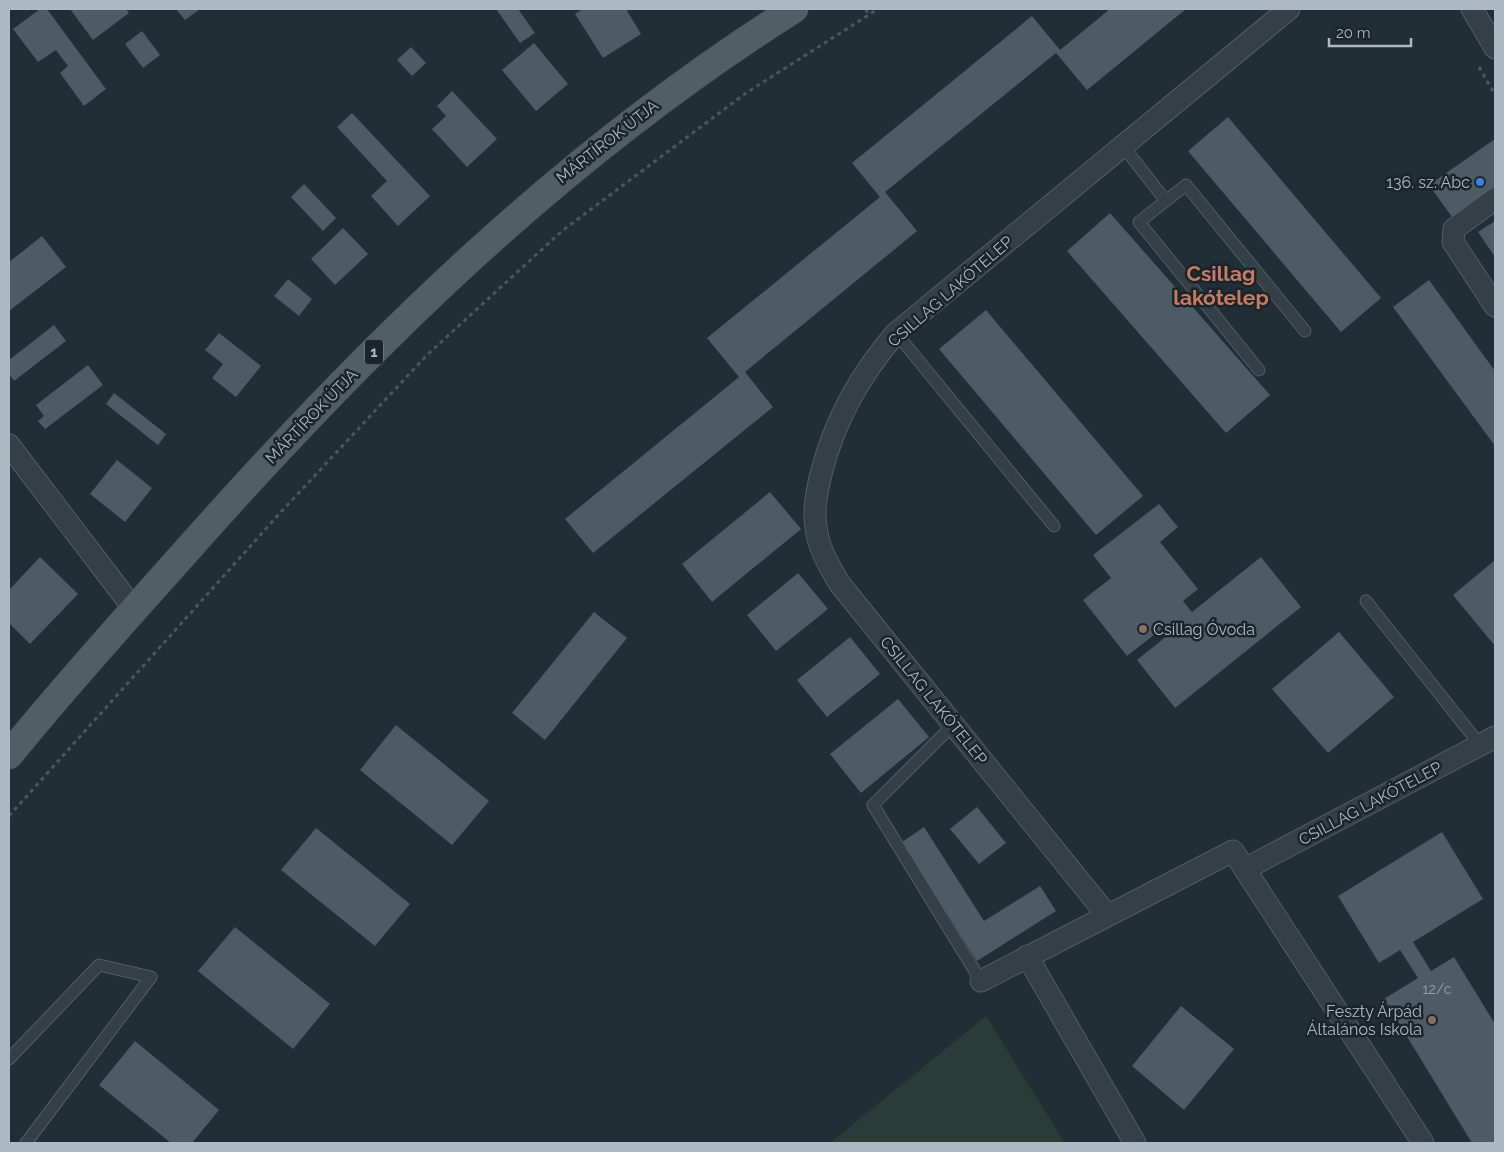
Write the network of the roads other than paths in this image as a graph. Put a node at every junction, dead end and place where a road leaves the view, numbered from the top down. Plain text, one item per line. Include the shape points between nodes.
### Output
1 (794, 9) edge
2 (1289, 9) edge
3 (1472, 9) edge
4 (1495, 48) edge
5 (1122, 146) junction
6 (1495, 199) edge
7 (1166, 201) junction
8 (1495, 306) edge
9 (1305, 331) dead end
10 (896, 333) junction
11 (1259, 370) dead end
12 (9, 445) edge
13 (1054, 526) dead end
14 (1366, 601) dead end
15 (134, 609) junction
16 (954, 724) junction
17 (1488, 741) edge
18 (9, 755) edge
19 (1245, 869) junction
20 (1107, 915) junction
21 (1027, 956) junction
22 (981, 981) joint
23 (9, 1059) edge
24 (26, 1143) edge
25 (1135, 1143) edge
26 (1423, 1143) edge

1 - 15 main road, MÁRTÍROK ÚTJA / 1 via 671,91 590,153 516,216 335,390
2 - 5 street, CSILLAG LAKÓTELEP
3 - 4 street
5 - 7 lane
5 - 10 street, CSILLAG LAKÓTELEP
6 - 8 street via 1454,229 1453,242
7 - 9 lane via 1186,186
7 - 11 lane via 1139,222
10 - 13 lane
10 - 16 street, CSILLAG LAKÓTELEP via 866,369 835,427 816,494 815,526 820,546 839,583
12 - 15 street
14 - 17 lane
15 - 18 main road, MÁRTÍROK ÚTJA / 1
16 - 20 street, CSILLAG LAKÓTELEP
16 - 22 lane via 873,805
17 - 19 street, CSILLAG LAKÓTELEP
19 - 20 street via 1234,851
19 - 26 street
20 - 21 street
21 - 22 street
21 - 25 street
23 - 24 lane via 99,965 152,977

